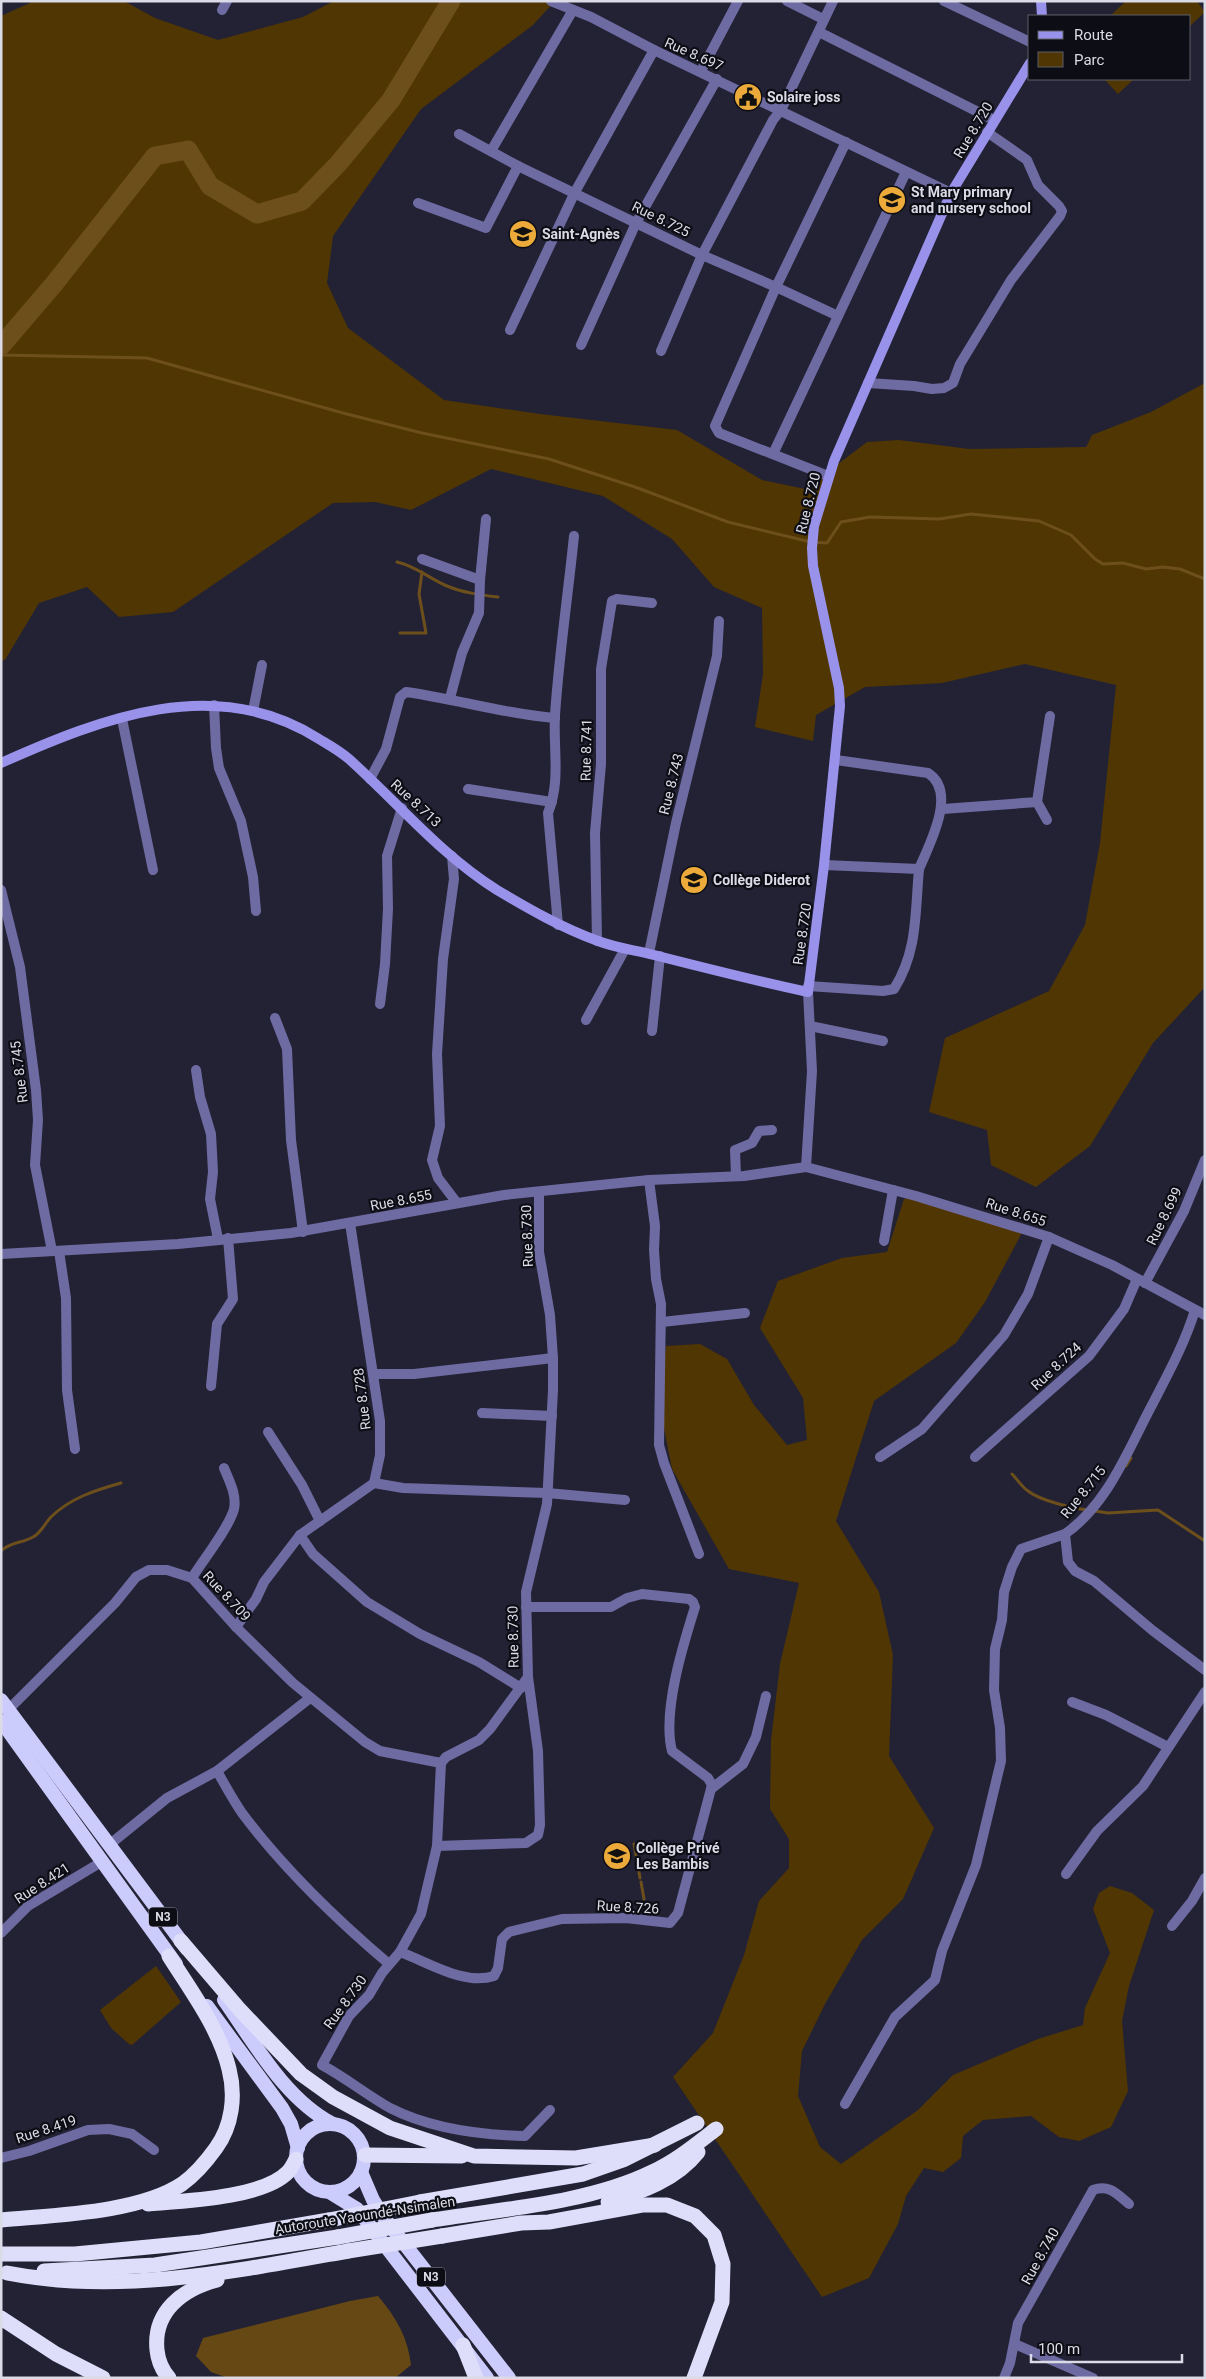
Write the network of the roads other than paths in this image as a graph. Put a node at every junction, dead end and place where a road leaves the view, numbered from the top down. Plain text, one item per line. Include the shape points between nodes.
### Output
1 (551, 1) edge
2 (738, 1) edge
3 (787, 1) edge
4 (833, 1) edge
5 (944, 1) edge
6 (1041, 1) edge
7 (573, 10) junction
8 (1042, 15) edge
9 (823, 19) junction
10 (819, 32) junction
11 (1028, 41) edge
12 (654, 50) junction
13 (1028, 66) edge
14 (701, 72) junction
15 (717, 79) junction
16 (781, 110) junction
17 (994, 120) junction
18 (987, 132) junction
19 (459, 134) dead end
20 (846, 142) junction
21 (491, 151) junction
22 (518, 166) junction
23 (906, 172) junction
24 (575, 192) junction
25 (951, 194) junction
26 (418, 203) dead end
27 (636, 223) junction
28 (702, 255) junction
29 (776, 287) junction
30 (838, 316) junction
31 (510, 330) dead end
32 (581, 345) dead end
33 (661, 351) dead end
34 (868, 383) junction
35 (773, 454) junction
36 (828, 476) junction
37 (486, 519) dead end
38 (574, 536) dead end
39 (422, 559) dead end
40 (480, 580) junction
41 (652, 603) dead end
42 (719, 621) dead end
43 (262, 666) dead end
44 (450, 698) junction
45 (214, 705) junction
46 (253, 711) junction
47 (1050, 716) dead end
48 (555, 718) junction
49 (122, 719) junction
50 (836, 760) junction
51 (1, 763) edge
52 (370, 779) junction
53 (468, 789) dead end
54 (552, 802) junction
55 (1038, 802) junction
56 (402, 808) junction
57 (942, 810) junction
58 (1047, 820) dead end
59 (452, 856) junction
60 (824, 865) junction
61 (919, 869) junction
62 (153, 870) dead end
63 (1, 890) edge
64 (256, 911) dead end
65 (558, 924) junction
66 (597, 941) junction
67 (625, 950) junction
68 (649, 953) junction
69 (660, 956) junction
70 (808, 989) junction
71 (380, 1004) dead end
72 (275, 1018) dead end
73 (586, 1020) dead end
74 (810, 1026) junction
75 (652, 1031) dead end
76 (882, 1041) dead end
77 (196, 1070) dead end
78 (772, 1130) dead end
79 (1205, 1160) edge
80 (806, 1167) junction
81 (736, 1176) junction
82 (649, 1180) junction
83 (893, 1190) junction
84 (539, 1192) junction
85 (457, 1203) junction
86 (350, 1224) junction
87 (303, 1232) junction
88 (1049, 1237) junction
89 (228, 1238) junction
90 (218, 1239) junction
91 (884, 1241) dead end
92 (56, 1251) junction
93 (1, 1254) edge
94 (1141, 1281) junction
95 (745, 1313) dead end
96 (1200, 1313) edge
97 (662, 1322) junction
98 (554, 1358) junction
99 (373, 1374) junction
100 (211, 1386) dead end
101 (482, 1413) dead end
102 (552, 1416) junction
103 (268, 1432) dead end
104 (75, 1449) dead end
105 (880, 1457) dead end
106 (975, 1457) dead end
107 (224, 1468) dead end
108 (374, 1482) junction
109 (547, 1493) junction
110 (625, 1500) dead end
111 (320, 1521) junction
112 (1065, 1534) junction
113 (300, 1535) junction
114 (700, 1554) dead end
115 (192, 1578) junction
116 (526, 1607) junction
117 (236, 1627) junction
118 (1205, 1670) edge
119 (528, 1677) junction
120 (520, 1688) junction
121 (1205, 1692) edge
122 (766, 1696) dead end
123 (310, 1698) junction
124 (1072, 1702) dead end
125 (3, 1710) edge
126 (1168, 1747) junction
127 (441, 1763) junction
128 (217, 1771) junction
129 (711, 1789) junction
130 (110, 1845) junction
131 (437, 1846) junction
132 (102, 1862) junction
133 (1066, 1874) dead end
134 (1205, 1878) edge
135 (1172, 1926) dead end
136 (1, 1933) edge
137 (181, 1941) junction
138 (400, 1952) junction
139 (169, 1956) junction
140 (389, 1964) junction
141 (845, 2104) dead end
142 (550, 2110) dead end
143 (697, 2123) dead end
144 (333, 2124) junction
145 (655, 2145) junction
146 (154, 2150) dead end
147 (297, 2153) junction
148 (365, 2155) junction
149 (474, 2156) junction
150 (1, 2158) edge
151 (362, 2172) junction
152 (331, 2193) junction
153 (1128, 2204) dead end
154 (130, 2205) junction
155 (1, 2220) edge
156 (521, 2224) junction
157 (1, 2254) edge
158 (262, 2267) junction
159 (4, 2273) edge
160 (1, 2318) edge
161 (1015, 2344) junction
162 (462, 2345) junction
163 (103, 2378) edge
164 (169, 2378) edge
165 (476, 2378) edge
166 (487, 2378) edge
167 (509, 2378) edge
168 (694, 2378) edge
169 (1004, 2378) edge
170 (1093, 2378) edge

1 - 7 street
2 - 14 street
3 - 9 street
4 - 9 street
5 - 11 street
6 - 8 main road
7 - 12 street
7 - 21 street
9 - 10 street
10 - 16 street
10 - 17 street
12 - 14 street, Rue 8.697
12 - 24 street, Rue 8.697
13 - 17 main road, Rue 8.720
14 - 15 street, Rue 8.697
15 - 16 street, Rue 8.697
15 - 27 street
16 - 20 street, Rue 8.697
16 - 28 street
17 - 18 main road, Rue 8.720
18 - 25 main road, Rue 8.720
18 - 34 street via 1027,160 1038,185 1062,211 1060,216 1011,280 960,364 954,383 932,390
19 - 21 street, Rue 8.725
20 - 23 street, Rue 8.697
20 - 29 street
21 - 22 street, Rue 8.725
22 - 24 street, Rue 8.725
22 - 26 street via 486,228
23 - 25 street, Rue 8.697
23 - 30 street
24 - 27 street, Rue 8.725
24 - 31 street, Rue 8.697
25 - 34 main road, Rue 8.720
27 - 28 street, Rue 8.725
27 - 32 street
28 - 29 street, Rue 8.725
28 - 33 street
29 - 30 street, Rue 8.725
29 - 35 street via 715,426 719,433
30 - 35 street
34 - 36 main road, Rue 8.720
35 - 36 street
36 - 50 main road, Rue 8.720 via 812,536 812,548 839,688
37 - 40 street
38 - 48 street
39 - 40 street
40 - 44 street via 479,613 462,653
41 - 66 street, Rue 8.741 via 612,601 601,669 601,764 595,833
42 - 68 street, Rue 8.743 via 717,656
43 - 46 street
44 - 48 street
44 - 52 street via 402,694 386,749
45 - 46 main road, Rue 8.713
45 - 49 main road, Rue 8.713 via 165,708
45 - 64 street via 219,768 242,824 253,876
46 - 52 main road, Rue 8.713 via 279,718 309,733 346,757
47 - 55 street
48 - 54 street via 556,781
49 - 51 main road, Rue 8.713 via 55,739
49 - 62 street
50 - 57 street via 928,773 938,783
50 - 60 main road, Rue 8.720
52 - 56 main road, Rue 8.713
53 - 54 street
54 - 65 street via 548,822
55 - 57 street
55 - 58 street
56 - 59 main road, Rue 8.713
56 - 71 street via 387,856 388,910
57 - 61 street
59 - 65 main road, Rue 8.713 via 497,889
59 - 85 street via 454,879 443,959 438,1054 440,1126 432,1160 438,1178
60 - 61 street
60 - 70 main road, Rue 8.720
61 - 70 street via 914,942 904,974 894,989
63 - 92 street, Rue 8.745 via 20,967 36,1090 35,1165
65 - 66 main road, Rue 8.713
66 - 67 main road, Rue 8.713
67 - 68 main road, Rue 8.713
67 - 73 street
68 - 69 main road, Rue 8.713
69 - 70 main road, Rue 8.713
69 - 75 street
70 - 74 street
72 - 87 street via 288,1049 290,1140
74 - 76 street
74 - 80 street via 812,1090
77 - 90 street via 200,1097 212,1134 210,1199
78 - 81 street via 759,1131 752,1142 735,1150
79 - 94 street, Rue 8.699 via 1184,1211
80 - 81 street, Rue 8.655
80 - 83 street, Rue 8.655
81 - 82 street, Rue 8.655
82 - 84 street, Rue 8.655
82 - 97 street
83 - 88 street, Rue 8.655
83 - 91 street
84 - 85 street, Rue 8.655
84 - 98 street, Rue 8.730 via 540,1264
85 - 86 street, Rue 8.655
86 - 87 street, Rue 8.655
86 - 99 street, Rue 8.728
87 - 89 street, Rue 8.655
88 - 94 street, Rue 8.655
88 - 105 street via 1028,1294 1004,1335 922,1429
89 - 90 street, Rue 8.655
89 - 100 street via 233,1299 217,1324
90 - 92 street, Rue 8.655
92 - 93 street, Rue 8.655
92 - 104 street, Rue 8.745 via 66,1298 67,1382
94 - 96 street, Rue 8.655
94 - 106 street, Rue 8.724 via 1089,1356
95 - 97 street
96 - 112 street, Rue 8.715 via 1109,1486
97 - 114 street via 659,1445
98 - 99 street via 414,1374
98 - 102 street, Rue 8.730
99 - 108 street, Rue 8.728 via 380,1421 380,1456
101 - 102 street
102 - 109 street, Rue 8.730
103 - 111 street via 302,1485
107 - 115 street via 233,1492 234,1508 228,1523
108 - 109 street via 403,1488
108 - 111 street
109 - 110 street
109 - 116 street, Rue 8.730 via 542,1530 526,1592
111 - 113 street
112 - 118 street, Rue 8.715 via 1068,1562 1075,1571 1094,1581
112 - 141 street via 1021,1549 1004,1592 994,1661 1001,1761 976,1865 942,1951 935,1980 895,2017
113 - 117 street via 264,1582
113 - 120 street via 314,1554 367,1602 420,1634 479,1662
115 - 117 street, Rue 8.709
115 - 125 street, Rue 8.709 via 167,1570 149,1570 136,1577 115,1603
116 - 119 street, Rue 8.730
116 - 129 street via 611,1607 642,1594 688,1599 695,1607 680,1656 668,1731 672,1751 708,1778
117 - 123 street, Rue 8.709
119 - 120 street, Rue 8.730
119 - 131 street via 538,1751 538,1835 526,1842
120 - 127 street, Rue 8.730 via 484,1735
121 - 126 street
122 - 129 street via 756,1737 744,1764
123 - 127 street, Rue 8.709 via 380,1751
123 - 128 street
124 - 126 street via 1106,1715
125 - 130 highway, N3
125 - 132 highway, N3
126 - 133 street via 1142,1786 1097,1831
127 - 131 street, Rue 8.730
128 - 130 street via 167,1798
128 - 140 street via 242,1812 280,1859
129 - 138 street, Rue 8.726 via 678,1913 670,1922 626,1918 562,1919 509,1932 502,1939 498,1968 494,1976 486,1979 429,1965
130 - 137 highway, N3
131 - 138 street, Rue 8.730 via 425,1902
132 - 136 street, Rue 8.421 via 28,1906
132 - 139 highway, N3
134 - 135 street
137 - 144 highway, N3 via 282,2079 303,2104
137 - 149 highway via 240,2010 301,2074 317,2086 390,2128
138 - 140 street, Rue 8.730
139 - 147 highway, N3 via 278,2102 291,2124
139 - 154 highway via 222,2047 230,2070 230,2118 222,2139 202,2167 181,2184
140 - 142 street, Rue 8.730 via 369,1995 349,2016 322,2065 392,2108 424,2122 480,2134 525,2136
143 - 145 highway, Autoroute Yaoundé-Nsimalen
144 - 147 highway via 311,2130
144 - 148 highway, N3 via 354,2134
145 - 149 highway via 576,2158
145 - 157 highway, Autoroute Yaoundé-Nsimalen, bridge via 583,2174 201,2242 75,2254
146 - 150 street, Rue 8.419 via 132,2134 109,2129 88,2130
147 - 152 highway, N3 via 303,2179 311,2186
147 - 154 highway via 289,2172 248,2191
148 - 149 highway
148 - 151 highway
151 - 152 highway via 348,2189
151 - 167 highway, N3 via 385,2219
152 - 162 highway, N3 via 357,2209
153 - 161 street, Rue 8.740 via 1111,2189 1101,2187 1093,2190 1018,2323 1014,2332
154 - 155 highway
156 - 158 highway, bridge
156 - 159 highway, Autoroute Yaoundé-Nsimalen, bridge via 634,2195 675,2175 716,2129 667,2165 613,2188 570,2198 154,2265
156 - 168 highway via 642,2205 666,2205 695,2216 714,2235 723,2264 722,2302
158 - 159 highway via 192,2276 117,2280 44,2280
158 - 164 highway via 203,2284 172,2303 160,2320 156,2338 158,2356
160 - 163 highway via 56,2354
161 - 169 street, Rue 8.740
161 - 170 street
162 - 165 highway
162 - 166 highway, N3

